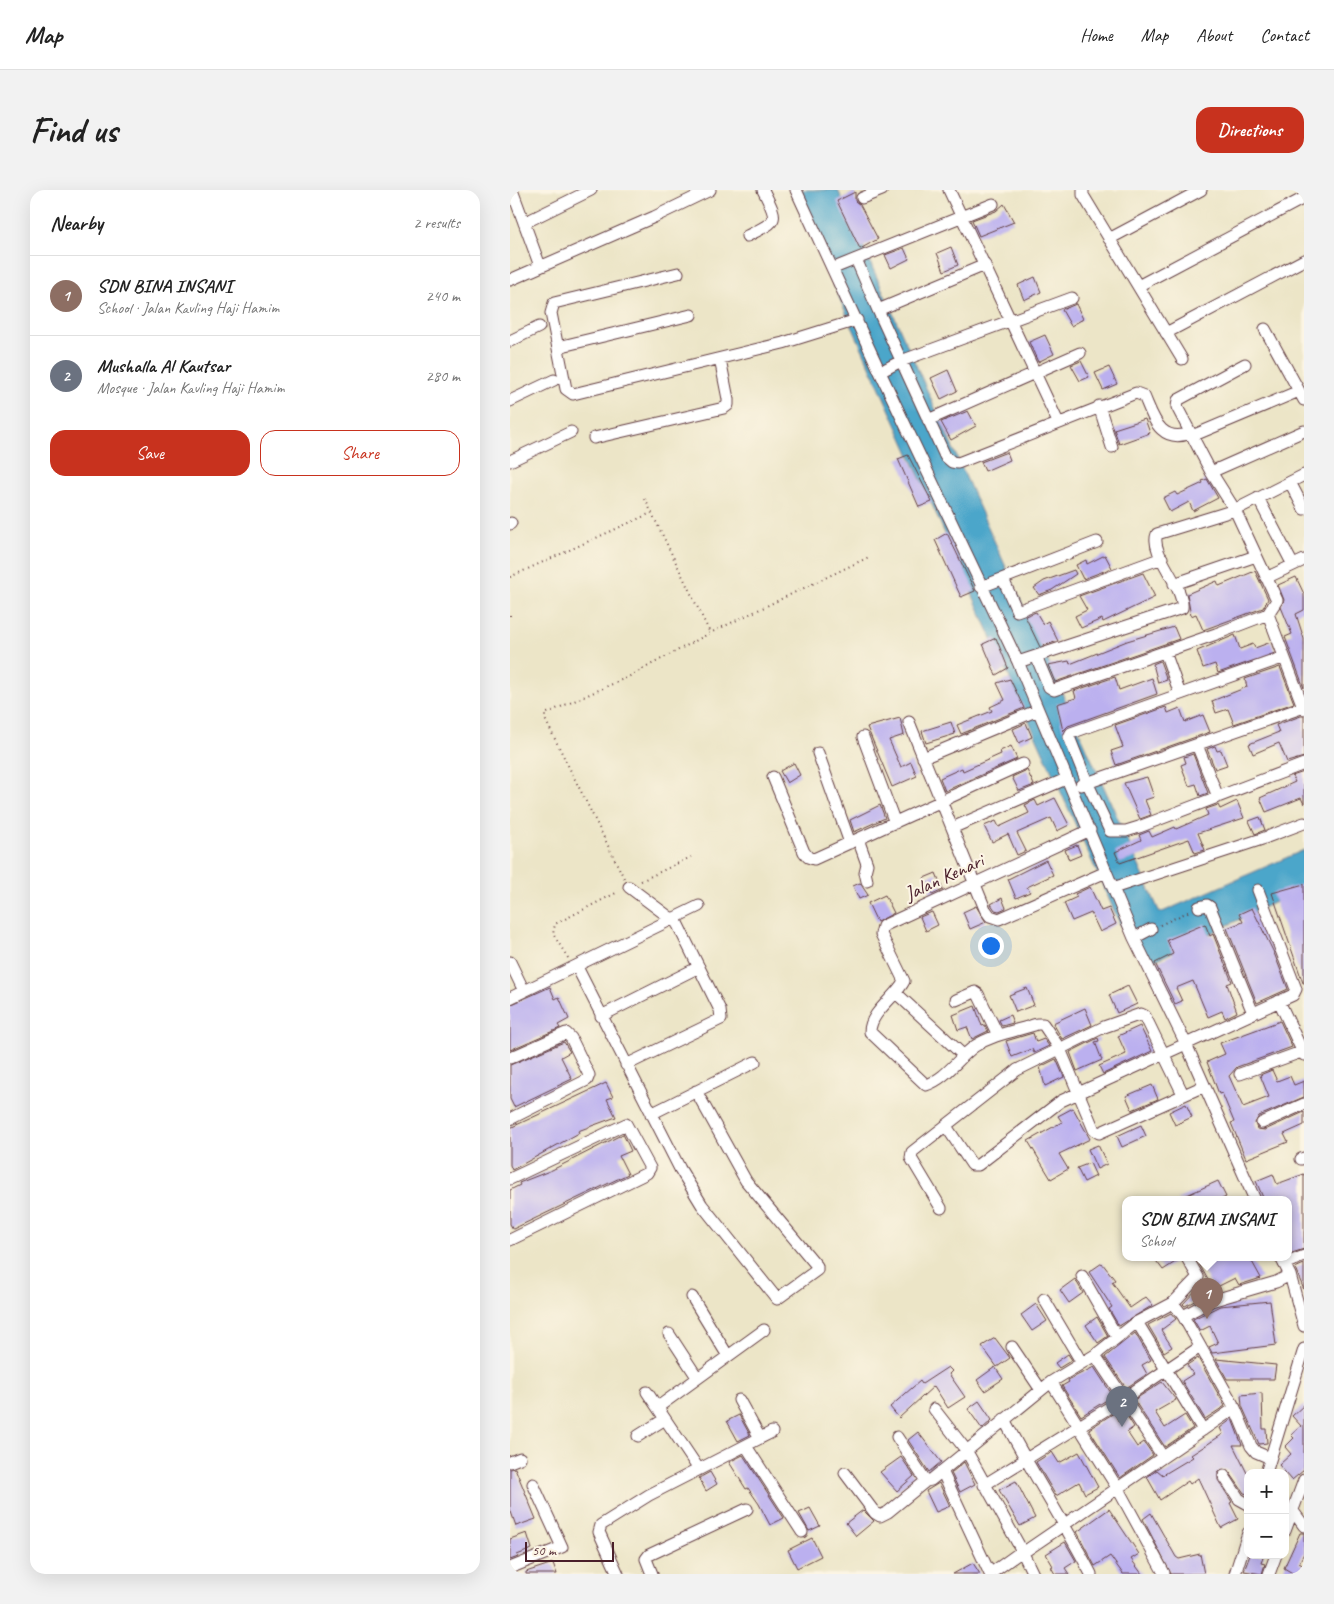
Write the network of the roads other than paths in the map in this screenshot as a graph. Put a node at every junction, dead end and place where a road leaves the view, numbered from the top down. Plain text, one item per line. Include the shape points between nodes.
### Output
1 (512, 190) edge
2 (591, 190) edge
3 (710, 190) edge
4 (762, 190) edge
5 (796, 190) edge
6 (882, 190) edge
7 (949, 190) edge
8 (1083, 190) edge
9 (1201, 190) edge
10 (862, 198) dead end
11 (1304, 198) edge
12 (993, 204) dead end
13 (515, 214) edge
14 (961, 215) junction
15 (524, 223) junction
16 (747, 236) dead end
17 (1109, 239) junction
18 (854, 260) junction
19 (1304, 260) edge
20 (985, 265) junction
21 (540, 266) junction
22 (835, 268) junction
23 (678, 273) dead end
24 (510, 280) edge
25 (1138, 286) junction
26 (1072, 298) dead end
27 (878, 310) junction
28 (691, 315) dead end
29 (857, 320) junction
30 (1011, 322) junction
31 (539, 327) dead end
32 (1265, 329) dead end
33 (1166, 333) junction
34 (510, 341) edge
35 (558, 347) junction
36 (1080, 353) dead end
37 (720, 359) junction
38 (1182, 359) dead end
39 (900, 362) junction
40 (1245, 364) dead end
41 (884, 370) junction
42 (1035, 374) junction
43 (554, 380) dead end
44 (1302, 396) edge
45 (510, 401) edge
46 (1099, 406) junction
47 (928, 420) junction
48 (1058, 422) junction
49 (1304, 430) edge
50 (571, 432) dead end
51 (1191, 435) junction
52 (594, 438) dead end
53 (1112, 447) dead end
54 (510, 461) edge
55 (1211, 472) junction
56 (1304, 475) edge
57 (1290, 482) junction
58 (1258, 498) junction
59 (1304, 509) edge
60 (1235, 510) junction
61 (1097, 542) dead end
62 (1256, 556) junction
63 (1162, 558) junction
64 (1299, 563) edge
65 (1266, 578) junction
66 (1001, 579) junction
67 (1174, 584) junction
68 (984, 586) junction
69 (1268, 614) junction
70 (1165, 652) junction
71 (1282, 658) junction
72 (1027, 659) junction
73 (1180, 694) junction
74 (1304, 708) edge
75 (1038, 710) junction
76 (909, 722) dead end
77 (863, 738) dead end
78 (1197, 744) junction
79 (818, 753) dead end
80 (923, 758) junction
81 (1023, 764) dead end
82 (1304, 764) edge
83 (773, 777) dead end
84 (1085, 783) junction
85 (1069, 785) junction
86 (1218, 797) junction
87 (940, 802) junction
88 (895, 823) junction
89 (1304, 823) edge
90 (952, 828) junction
91 (1090, 830) junction
92 (854, 841) junction
93 (1106, 872) junction
94 (867, 881) dead end
95 (975, 883) junction
96 (1119, 886) junction
97 (629, 887) road end
98 (1258, 890) dead end
99 (699, 906) dead end
100 (1207, 909) road end
101 (673, 919) junction
102 (510, 962) edge
103 (577, 967) junction
104 (699, 967) junction
105 (524, 991) junction
106 (896, 993) junction
107 (510, 998) edge
108 (956, 1000) dead end
109 (1279, 1001) junction
110 (1253, 1013) junction
111 (601, 1016) junction
112 (998, 1035) junction
113 (1186, 1044) junction
114 (1060, 1048) junction
115 (1303, 1052) edge
116 (1163, 1054) junction
117 (963, 1055) junction
118 (510, 1058) edge
119 (755, 1062) dead end
120 (626, 1065) junction
121 (1240, 1074) dead end
122 (1204, 1086) junction
123 (696, 1090) junction
124 (1079, 1092) junction
125 (1183, 1094) junction
126 (1304, 1104) edge
127 (651, 1114) junction
128 (510, 1119) edge
129 (1262, 1122) dead end
130 (946, 1126) junction
131 (510, 1179) edge
132 (1253, 1196) edge
133 (941, 1208) dead end
134 (510, 1240) edge
135 (1190, 1261) edge
136 (1282, 1261) edge
137 (1082, 1276) dead end
138 (1289, 1276) junction
139 (692, 1297) dead end
140 (1044, 1299) dead end
141 (1173, 1303) junction
142 (1183, 1316) junction
143 (1137, 1322) junction
144 (1304, 1326) edge
145 (764, 1330) dead end
146 (669, 1334) dead end
147 (1117, 1337) junction
148 (1012, 1347) dead end
149 (1200, 1347) junction
150 (1304, 1349) edge
151 (1095, 1355) junction
152 (728, 1356) junction
153 (1082, 1363) junction
154 (1167, 1371) junction
155 (697, 1378) junction
156 (1051, 1382) junction
157 (1041, 1390) junction
158 (648, 1392) dead end
159 (1123, 1399) junction
160 (739, 1400) dead end
161 (658, 1407) junction
162 (1235, 1408) junction
163 (934, 1409) dead end
164 (665, 1418) junction
165 (1004, 1419) junction
166 (1078, 1426) junction
167 (1203, 1430) junction
168 (772, 1432) dead end
169 (638, 1436) dead end
170 (897, 1437) dead end
171 (760, 1438) junction
172 (746, 1446) junction
173 (966, 1450) junction
174 (1264, 1455) junction
175 (1163, 1458) junction
176 (1025, 1459) junction
177 (698, 1468) junction
178 (1266, 1469) edge
179 (942, 1471) junction
180 (845, 1473) dead end
181 (1224, 1476) dead end
182 (1304, 1480) edge
183 (926, 1481) junction
184 (534, 1484) dead end
185 (984, 1485) junction
186 (1118, 1489) junction
187 (1244, 1502) edge
188 (746, 1510) dead end
189 (1293, 1511) junction
190 (1289, 1521) edge
191 (1066, 1525) junction
192 (1304, 1526) edge
193 (802, 1532) dead end
194 (1244, 1546) edge
195 (1022, 1552) junction
196 (1274, 1559) edge
197 (510, 1568) edge
198 (1164, 1573) dead end
199 (618, 1574) edge
200 (652, 1574) edge
201 (990, 1574) edge
202 (1032, 1574) edge
203 (1091, 1574) edge
204 (1235, 1574) edge
205 (1268, 1574) edge

1 - 13 street
2 - 15 street
3 - 21 street
4 - 16 street via 775,214 774,219
5 - 22 street
6 - 10 street
7 - 14 street
8 - 17 street
9 - 17 street
11 - 25 street
12 - 14 street
13 - 15 street
14 - 18 street
14 - 20 street
15 - 21 street
17 - 25 street
18 - 22 street
18 - 27 street
19 - 33 street
20 - 27 street
20 - 30 street
21 - 24 street
22 - 29 street
23 - 35 street via 554,303 551,313
25 - 33 street
26 - 30 street
27 - 39 street
28 - 35 street
29 - 37 street via 812,336
29 - 41 street
30 - 39 street
30 - 42 street
31 - 34 street
32 - 44 street
33 - 38 street
35 - 37 street via 566,389 573,394
36 - 42 street
37 - 52 street via 728,399 724,408
39 - 41 street
39 - 47 street
40 - 51 street via 1178,400 1177,407
41 - 68 street
42 - 47 street
42 - 48 street
43 - 45 street
44 - 51 street
46 - 48 street
46 - 51 street via 1139,393 1144,396 1158,427 1167,434
46 - 53 street
47 - 48 street via 945,456 958,463
49 - 55 street
50 - 54 street
51 - 55 street
55 - 60 street
56 - 57 street
57 - 58 street
57 - 59 street
58 - 60 street
58 - 64 street
60 - 62 street
60 - 63 street via 1157,534 1155,544
61 - 66 street
62 - 65 street
62 - 67 street
63 - 66 street via 1017,611
63 - 67 street
64 - 65 street
65 - 69 street via 1277,600
66 - 68 street
67 - 72 street via 1182,608
68 - 72 street
69 - 70 street
69 - 71 street
70 - 72 street via 1054,690
70 - 73 street
71 - 73 street
71 - 74 street
72 - 75 street
73 - 84 street via 1071,733 1070,741
74 - 78 street
75 - 80 street
75 - 85 street
76 - 80 street
77 - 88 street
78 - 84 street
78 - 86 street
79 - 92 street
80 - 87 street
81 - 87 street
82 - 86 street
83 - 92 street via 808,857 814,859
84 - 85 street
84 - 86 street via 1110,831 1117,832
85 - 90 street
85 - 91 street
87 - 88 street
87 - 90 street
88 - 92 street
89 - 96 street
90 - 95 street
91 - 93 street
91 - 95 street, Jalan Kenari
92 - 94 street via 867,864
93 - 95 street via 996,919 985,909
93 - 96 street
95 - 106 street, Jalan Kenari via 883,926 881,934 904,981
96 - 113 street via 1143,933
97 - 101 street
98 - 109 street via 1296,989 1293,995
99 - 101 street
100 - 110 street
101 - 103 street
101 - 104 street via 678,922
102 - 105 street
103 - 105 street
103 - 111 street
104 - 111 street
104 - 120 street via 720,1010 720,1019
105 - 107 street
106 - 117 street
106 - 117 street via 876,1015 870,1032 919,1080 926,1085 934,1082
108 - 112 street via 975,992 978,994
109 - 110 street
109 - 115 street
110 - 113 street
111 - 120 street
112 - 114 street via 1043,1024
112 - 117 street
113 - 116 street
113 - 122 street
114 - 116 street via 1141,1014 1148,1019
114 - 124 street
114 - 130 street via 1016,1070
115 - 121 street
116 - 124 street
116 - 125 street
118 - 128 street via 566,1033 589,1075 587,1080
119 - 123 street
120 - 127 street
122 - 125 street
122 - 132 street
123 - 127 street
123 - 127 street via 746,1181 817,1266 817,1270 777,1299 702,1205
124 - 125 street via 1094,1130 1099,1133
124 - 130 street via 1045,1111 977,1166 972,1165
126 - 129 street
130 - 133 street via 910,1155
131 - 134 street via 626,1124 650,1166 647,1173
135 - 141 street via 1198,1277
136 - 138 street
137 - 147 street
138 - 142 street via 1211,1301
138 - 144 street
139 - 152 street
140 - 153 street
141 - 142 street
141 - 143 street
142 - 149 street
143 - 147 street
143 - 154 street
145 - 152 street
146 - 155 street
147 - 151 street
148 - 157 street
149 - 154 street
149 - 162 street
150 - 174 street
151 - 153 street
151 - 159 street
152 - 155 street
153 - 156 street
154 - 159 street
154 - 167 street
155 - 161 street
156 - 157 street
156 - 166 street
157 - 165 street
158 - 161 street
159 - 166 street
159 - 175 street
160 - 171 street
161 - 164 street
162 - 167 street
162 - 174 street via 1251,1446
163 - 173 street
164 - 169 street
164 - 177 street
165 - 173 street
165 - 176 street
166 - 176 street
166 - 186 street
167 - 175 street
168 - 171 street
170 - 183 street
171 - 172 street
172 - 177 street
172 - 193 street
173 - 179 street
173 - 185 street
174 - 178 street
175 - 186 street
176 - 185 street
176 - 191 street
177 - 199 street via 649,1494 599,1527
179 - 183 street
179 - 201 street
180 - 183 street via 880,1516
181 - 187 street
182 - 189 street
184 - 197 street via 562,1547
185 - 195 street
186 - 191 street
186 - 198 street
188 - 200 street via 649,1555 646,1559
189 - 190 street
189 - 192 street
191 - 195 street
191 - 203 street
194 - 204 street
195 - 201 street
195 - 202 street
196 - 205 street

